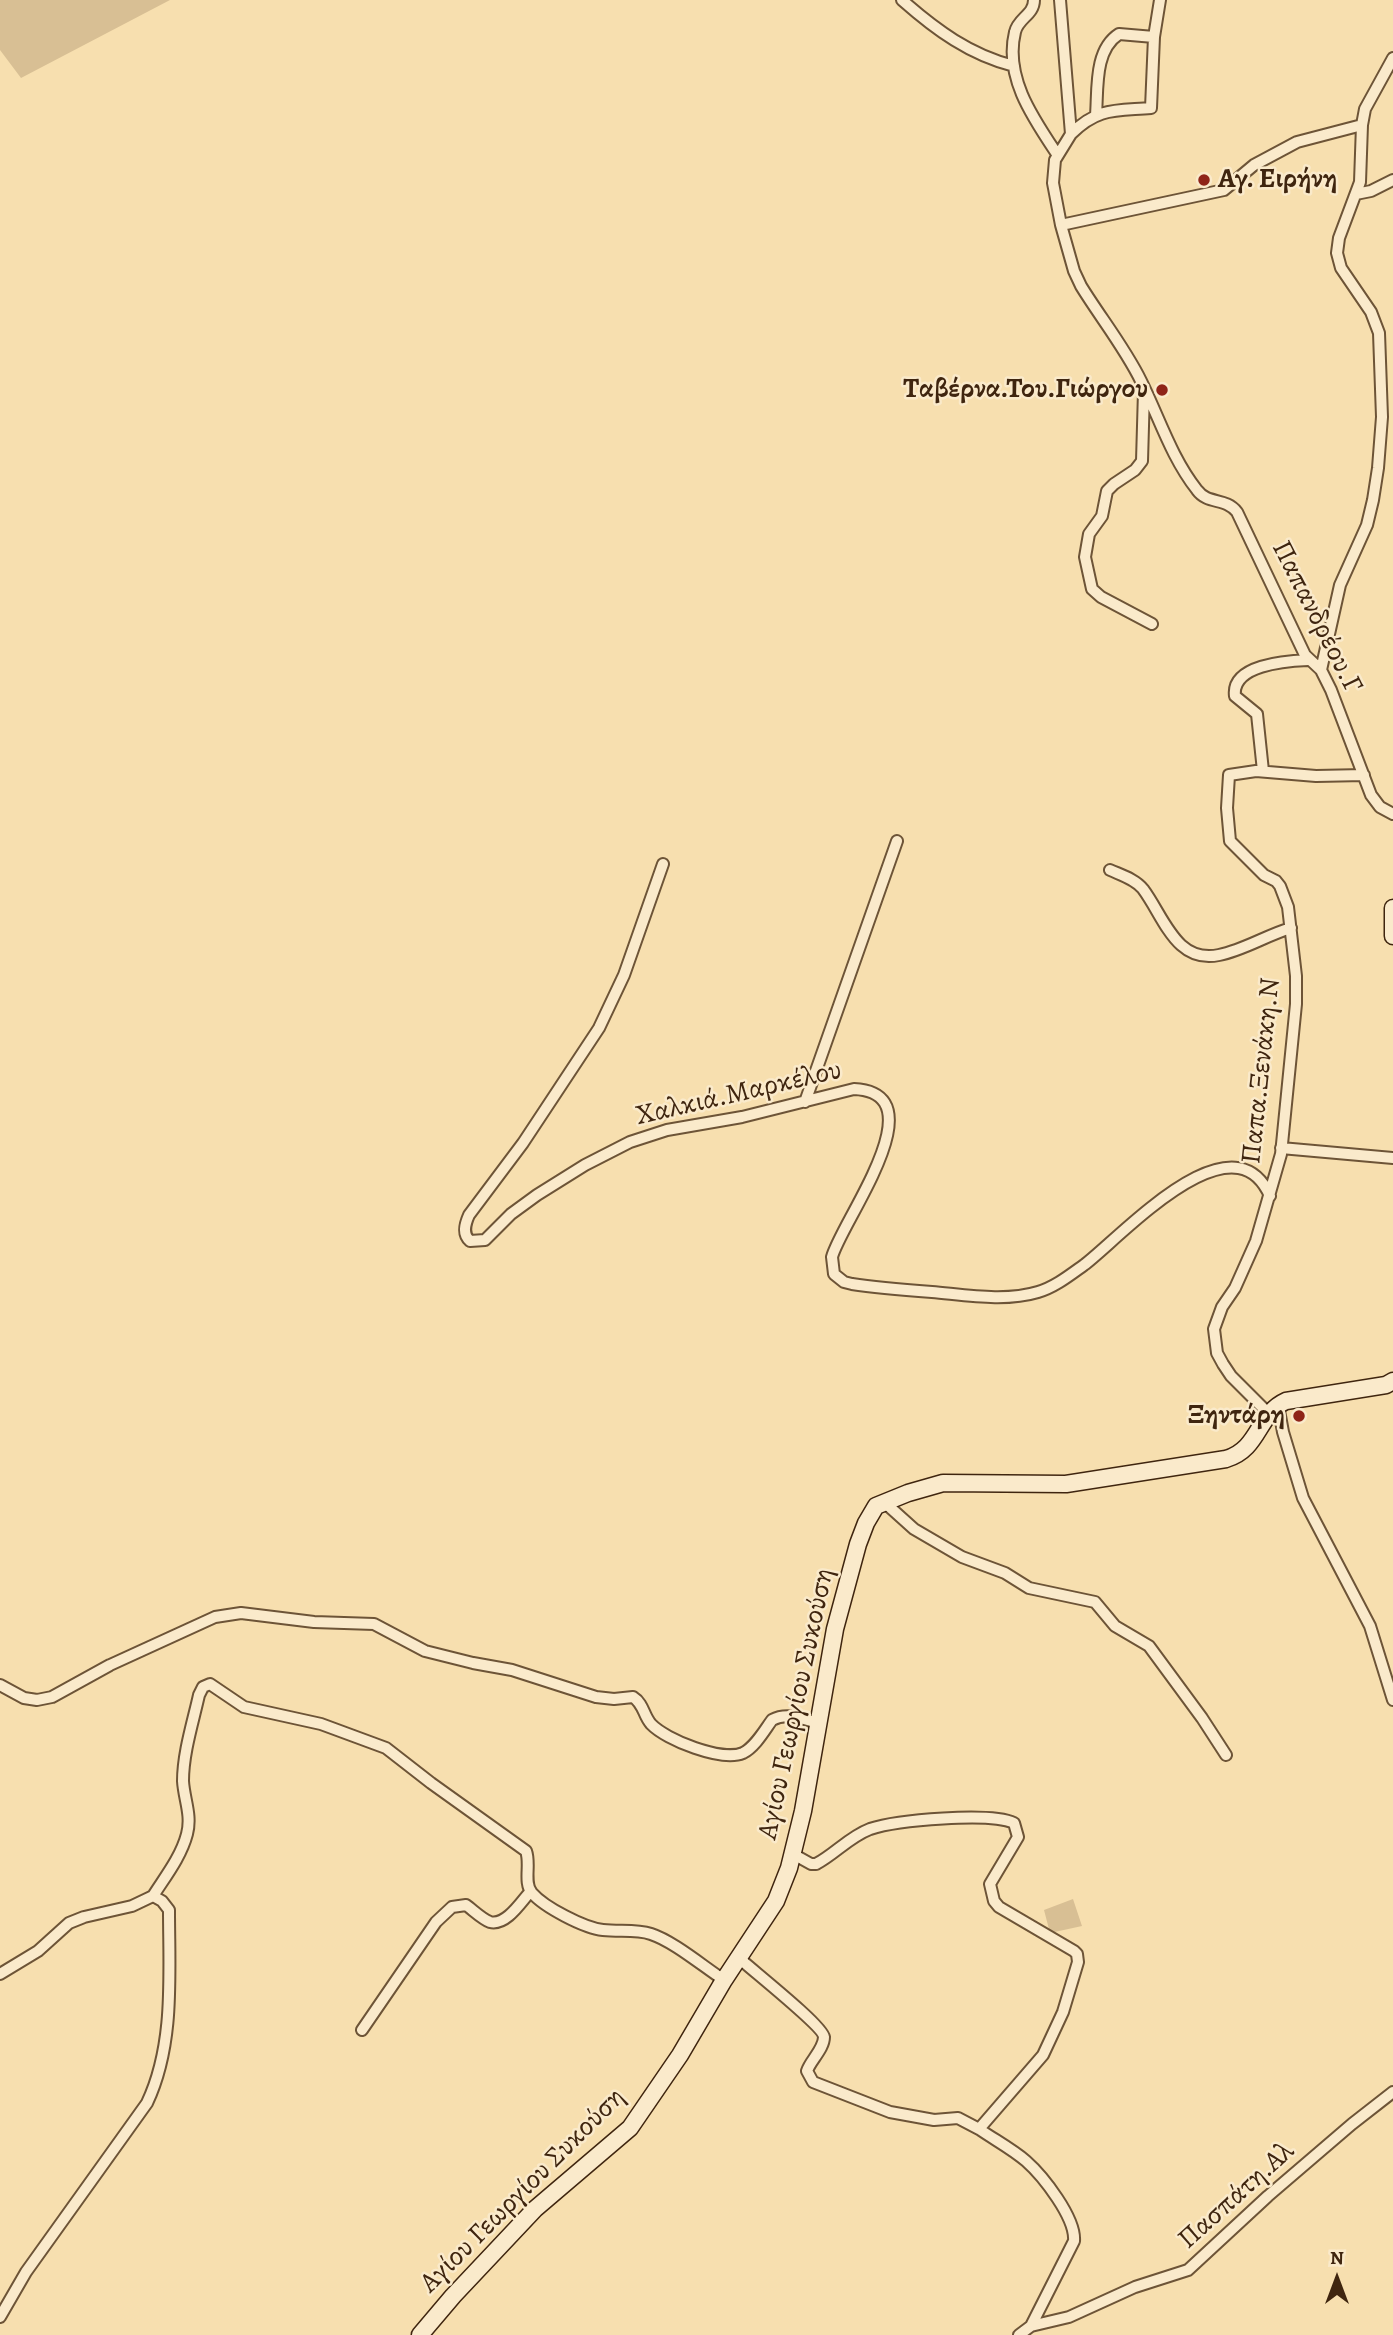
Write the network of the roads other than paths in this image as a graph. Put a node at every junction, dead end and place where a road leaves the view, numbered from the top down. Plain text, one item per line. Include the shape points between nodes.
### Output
1 (902, 0) edge
2 (1034, 0) edge
3 (1060, 0) edge
4 (1160, 0) edge
5 (1154, 37) junction
6 (1393, 58) edge
7 (1014, 66) junction
8 (1096, 115) junction
9 (1362, 125) junction
10 (1071, 134) junction
11 (1057, 153) junction
12 (1393, 180) edge
13 (1356, 194) junction
14 (1061, 225) junction
15 (1144, 389) junction
16 (1152, 624) dead end
17 (1308, 660) junction
18 (1321, 670) junction
19 (1264, 771) junction
20 (1364, 775) junction
21 (1393, 814) edge
22 (897, 841) dead end
23 (663, 864) dead end
24 (1110, 870) dead end
25 (1393, 908) edge
26 (1291, 928) junction
27 (1393, 936) edge
28 (805, 1102) junction
29 (1282, 1148) junction
30 (1393, 1158) edge
31 (1270, 1196) junction
32 (1393, 1381) edge
33 (1273, 1410) junction
34 (884, 1502) junction
35 (0, 1685) edge
36 (1393, 1700) edge
37 (818, 1723) junction
38 (1226, 1755) dead end
39 (793, 1854) junction
40 (530, 1892) junction
41 (153, 1896) junction
42 (739, 1958) junction
43 (0, 1974) edge
44 (724, 1980) junction
45 (362, 2030) dead end
46 (1393, 2092) edge
47 (979, 2129) junction
48 (0, 2317) edge
49 (1031, 2326) junction
50 (420, 2335) edge
51 (1018, 2335) edge

1 - 7 street via 962,46
2 - 7 street via 1033,8 1015,29
3 - 10 street
4 - 5 street
5 - 8 street via 1119,34 1107,45 1100,65
5 - 8 street via 1151,108
6 - 9 street via 1365,109
7 - 11 street via 1023,97
8 - 10 street
9 - 13 street
9 - 14 street via 1297,142 1254,165 1224,190
10 - 11 street
11 - 14 street, Παπανδρέου.Γ via 1053,183
12 - 13 street
13 - 18 street via 1339,238 1338,257 1379,333 1382,417 1374,500 1340,585
14 - 15 street, Παπανδρέου.Γ via 1081,286
15 - 16 street via 1142,461 1107,491 1085,557 1092,589
15 - 17 street, Παπανδρέου.Γ via 1197,491 1237,512
17 - 18 street, Παπανδρέου.Γ
17 - 19 street via 1247,672 1235,686 1235,696 1259,719
18 - 20 street, Παπανδρέου.Γ
19 - 20 street
19 - 26 street, Παπα.Ξενάκη.Ν via 1229,775 1230,841 1278,883
20 - 21 street, Παπανδρέου.Γ via 1376,803
22 - 28 street
23 - 28 street, Χαλκιά.Μαρκέλου via 613,1003 523,1143 469,1215 467,1239 485,1240 537,1195 630,1142
24 - 26 street via 1142,887 1173,935 1186,951 1195,954 1230,952
25 - 27 main road
26 - 29 street, Παπα.Ξενάκη.Ν via 1296,1004
28 - 31 street, Χαλκιά.Μαρκέλου via 862,1090 880,1097 888,1108 888,1129 877,1166 832,1257 834,1273 852,1284 995,1296 1035,1293 1085,1264 1163,1198 1207,1171 1228,1168 1251,1173
29 - 30 street
29 - 31 street, Παπα.Ξενάκη.Ν
31 - 33 street, Παπα.Ξενάκη.Ν via 1247,1264 1222,1307 1214,1342 1231,1376
32 - 33 main road via 1286,1401
33 - 34 main road via 1245,1450 1226,1460 1066,1484 943,1483
33 - 36 street via 1303,1498 1370,1626
34 - 37 main road, Αγίου Γεωργίου Συκούση via 871,1514 858,1544 835,1629
34 - 38 street via 914,1529 962,1557 1005,1573 1029,1588 1095,1602 1115,1626 1149,1646
35 - 37 street via 24,1698 52,1697 215,1617 241,1613 374,1624 425,1651 512,1670 596,1697 633,1697 660,1731 713,1754 747,1751 777,1717
37 - 39 main road, Αγίου Γεωργίου Συκούση
39 - 42 main road, Αγίου Γεωργίου Συκούση via 776,1901
39 - 47 street via 816,1864 851,1838 896,1824 988,1817 1014,1823 1018,1837 990,1884 994,1901 1074,1951 1078,1962 1063,2012 1043,2055
40 - 41 street via 526,1851 394,1753 321,1724 244,1707 208,1684 199,1695 184,1772 188,1832
40 - 44 street via 586,1926 656,1936
40 - 45 street via 499,1922 490,1922 466,1905 452,1908 436,1922
41 - 43 street via 69,1923
41 - 48 street via 169,1910 169,1987 158,2080 147,2103 26,2272
42 - 44 main road, Αγίου Γεωργίου Συκούση
42 - 47 street via 822,2032 823,2041 807,2071 813,2082 890,2112 924,2119 958,2118
44 - 50 main road, Αγίου Γεωργίου Συκούση via 631,2128 535,2209
46 - 49 street, Πασπάτη.Αλ via 1188,2270 1135,2287 1069,2317
47 - 49 street via 1033,2168 1073,2226 1074,2241
49 - 51 street, Πασπάτη.Αλ

